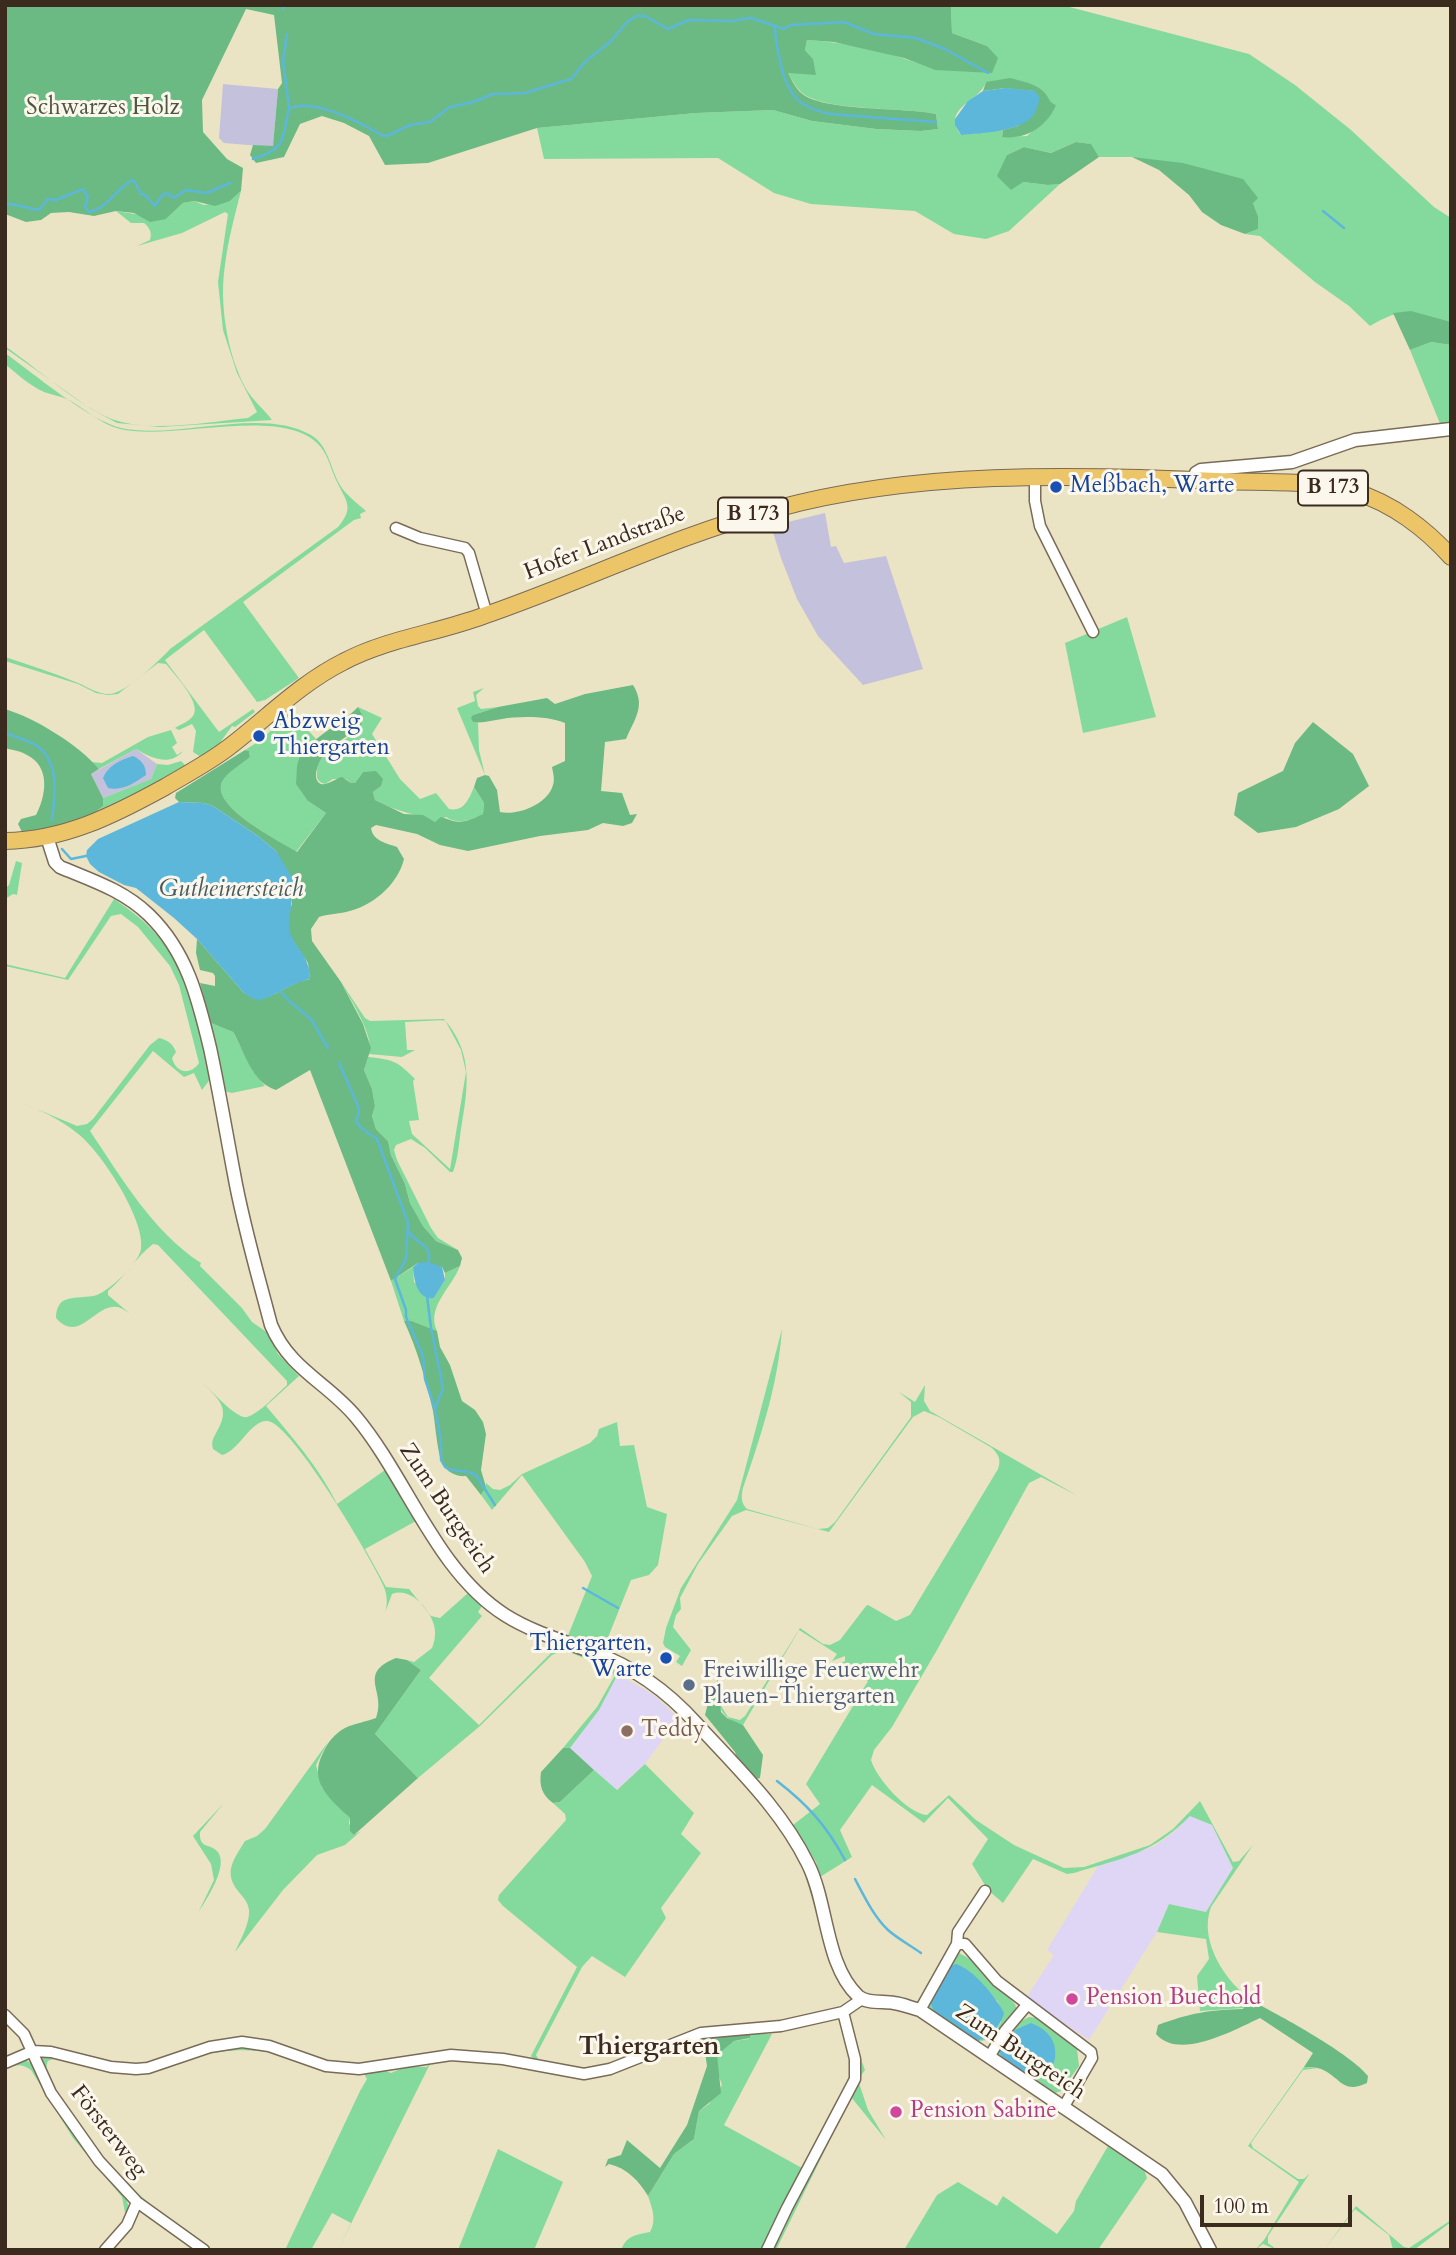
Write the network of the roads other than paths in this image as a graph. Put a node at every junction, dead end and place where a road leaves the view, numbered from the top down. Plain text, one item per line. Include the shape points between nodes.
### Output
1 (1451, 429) edge
2 (1035, 478) junction
3 (1194, 480) junction
4 (396, 528) dead end
5 (1432, 537) junction
6 (1451, 544) edge
7 (1451, 557) edge
8 (487, 615) junction
9 (1093, 632) dead end
10 (47, 837) junction
11 (5, 841) edge
12 (985, 1891) dead end
13 (957, 1944) junction
14 (862, 2000) junction
15 (1027, 2005) junction
16 (919, 2010) junction
17 (843, 2012) junction
18 (5, 2015) edge
19 (33, 2051) junction
20 (989, 2057) junction
21 (5, 2063) edge
22 (1063, 2108) junction
23 (137, 2202) junction
24 (105, 2250) edge
25 (204, 2250) edge
26 (767, 2250) edge
27 (1210, 2250) edge

1 - 3 street via 1355,440 1292,462 1201,470
2 - 3 main road, Hofer Landstraße / B 173
2 - 8 main road, Hofer Landstraße / B 173 via 896,484 775,509 661,546
2 - 9 street via 1040,526
3 - 5 main road, Hofer Landstraße / B 173 via 1283,482 1356,492
4 - 8 street via 466,548
5 - 6 street, Hofer Landstraße
5 - 7 main road, Hofer Landstraße / B 173
8 - 10 main road, Hofer Landstraße / B 173 via 341,663 198,768 109,817
10 - 11 main road, Hofer Landstraße / B 173
10 - 14 street, Zum Burgteich via 60,867 116,891 150,915 189,972 243,1217 271,1325 284,1352 356,1417 451,1562 492,1606 538,1632 637,1672 679,1704 763,1795 810,1866 842,1972
12 - 13 street via 958,1932
13 - 15 street via 965,1944
13 - 16 street
14 - 16 street, Zum Burgteich
14 - 17 street
15 - 20 street
15 - 22 street via 1091,2052 1093,2058
16 - 20 street, Zum Burgteich
17 - 19 street via 781,2026 701,2033 619,2066 584,2074 451,2055 359,2069 326,2066 269,2046 242,2042 136,2069
17 - 26 street via 855,2059 855,2079
18 - 19 street, Försterweg
19 - 21 street
19 - 23 street, Försterweg via 71,2124
20 - 22 street, Zum Burgteich
22 - 27 street, Zum Burgteich via 1162,2174 1185,2202
23 - 24 street via 127,2225
23 - 25 street, Försterweg

